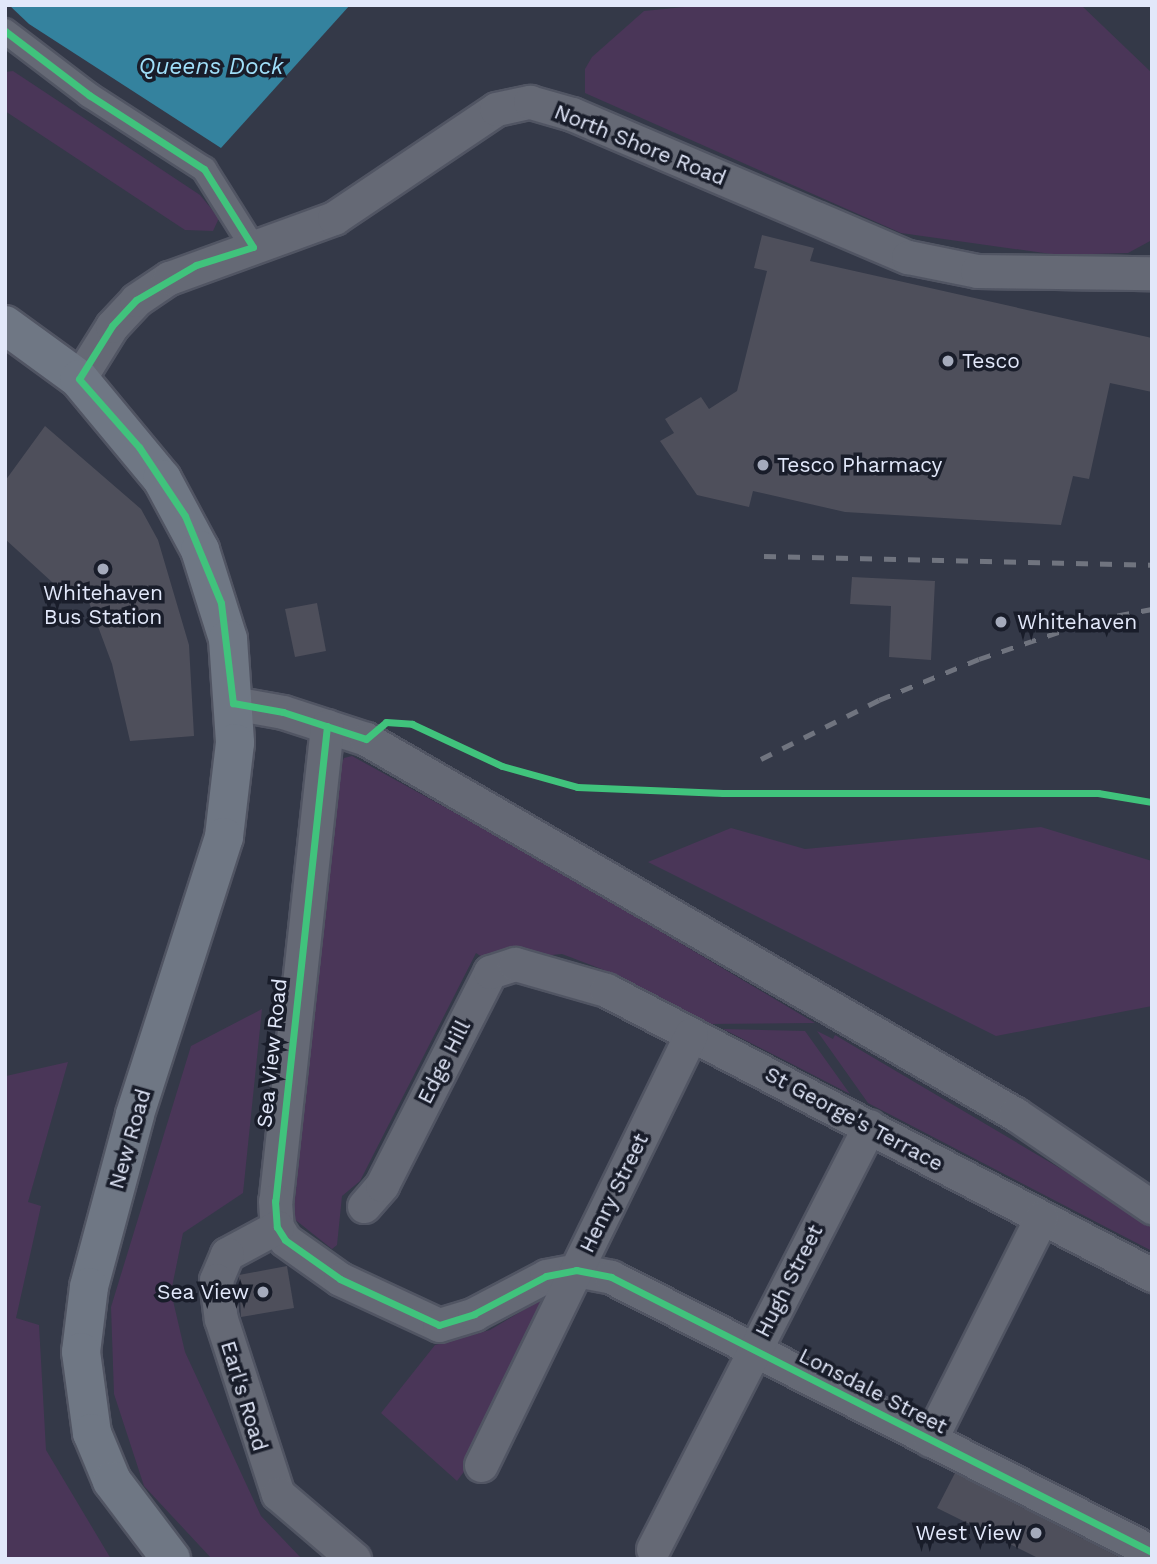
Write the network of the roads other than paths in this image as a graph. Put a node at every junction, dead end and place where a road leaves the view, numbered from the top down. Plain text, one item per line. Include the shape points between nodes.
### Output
1 (5, 31) edge
2 (253, 247) junction
3 (1152, 273) edge
4 (5, 325) edge
5 (79, 379) junction
6 (233, 703) junction
7 (327, 726) junction
8 (552, 971) joint
9 (691, 1034) junction
10 (869, 1126) junction
11 (364, 1206) dead end
12 (1152, 1207) edge
13 (1041, 1218) junction
14 (277, 1227) junction
15 (576, 1270) junction
16 (1152, 1275) edge
17 (753, 1350) junction
18 (930, 1440) junction
19 (481, 1465) dead end
20 (653, 1549) dead end
21 (1152, 1552) edge
22 (170, 1559) edge
23 (354, 1559) edge

1 - 2 street via 89,95 204,169
2 - 3 street, North Shore Road via 334,218 496,109 530,102 572,114 908,257 977,271
2 - 5 street, North Shore Road via 196,265 136,300 112,326
4 - 5 main road, New Road
5 - 6 main road, New Road via 139,447 185,516 221,603
6 - 7 street
6 - 22 main road, New Road via 235,743 224,837 132,1128 89,1286 81,1352 92,1433 107,1469
7 - 12 street via 366,739 1015,1114
7 - 14 street, Sea View Road via 275,1201
8 - 9 street, St George's Terrace via 606,990
8 - 11 street, Edge Hill via 515,964 490,972 382,1185
9 - 10 street, St George's Terrace
9 - 15 street, Henry Street
10 - 13 street, St George's Terrace
10 - 17 street, Hugh Street
13 - 16 street, St George's Terrace
13 - 18 street
14 - 15 street via 285,1240 341,1279 407,1314 439,1325 474,1314 527,1283
14 - 23 street, Earl's Road via 228,1254 216,1280 221,1319 278,1494
15 - 17 street, Lonsdale Street via 611,1277
15 - 19 street, Henry Street
17 - 18 street, Lonsdale Street
17 - 20 street, Hugh Street
18 - 21 street, Lonsdale Street

